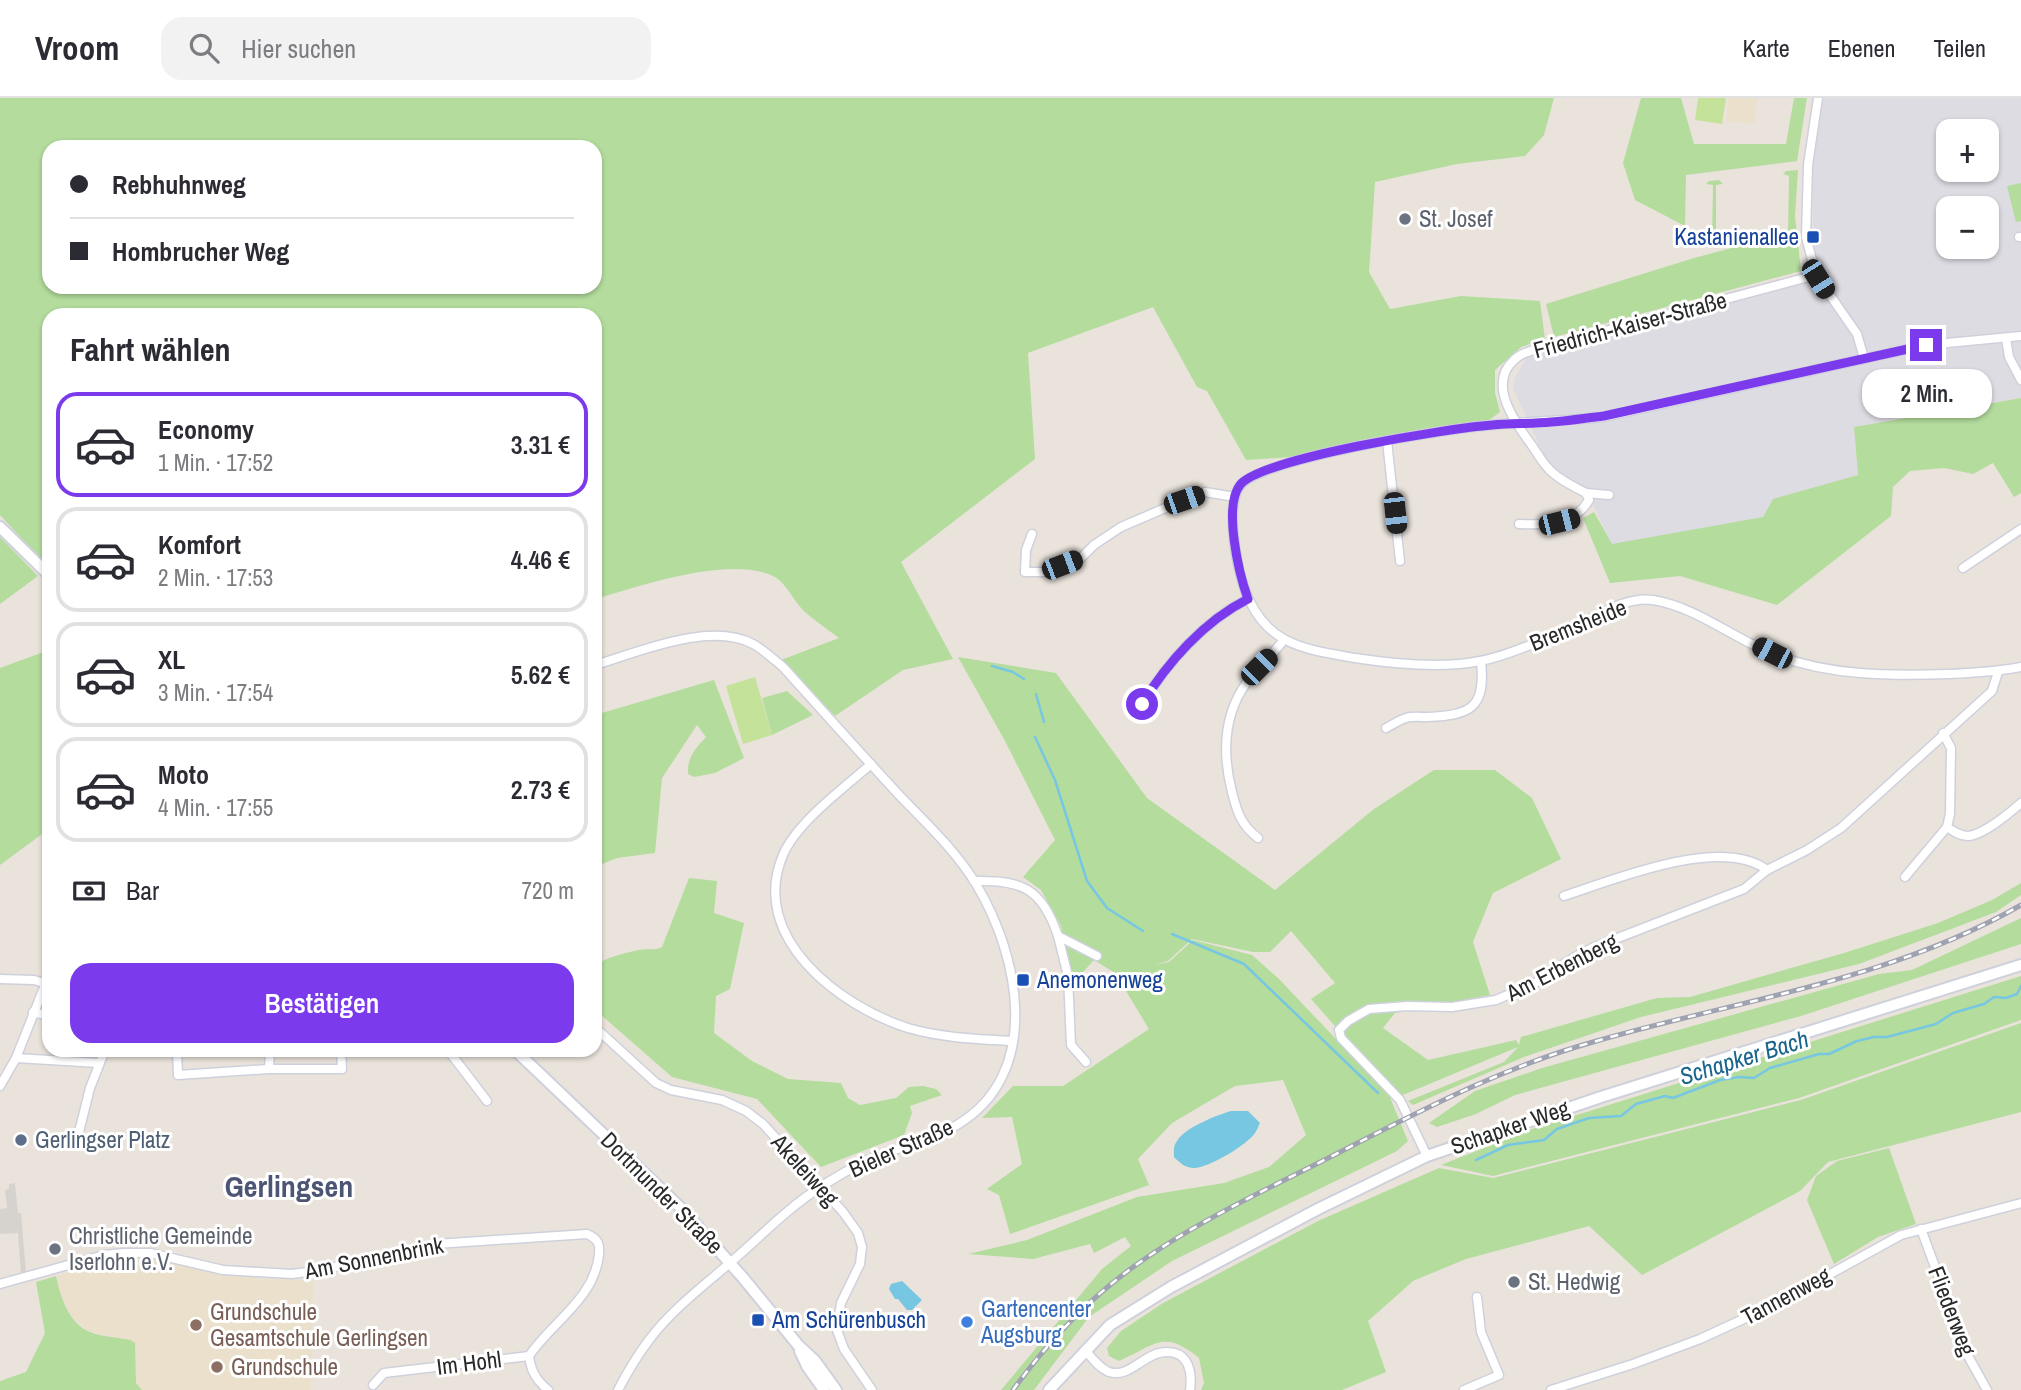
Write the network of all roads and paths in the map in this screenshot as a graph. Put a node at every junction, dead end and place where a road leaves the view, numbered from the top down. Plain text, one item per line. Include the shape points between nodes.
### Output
1 (1818, 98) edge
2 (1816, 275) junction
3 (2021, 336) edge
4 (2006, 338) junction
5 (1864, 358) junction
6 (2021, 380) edge
7 (1517, 424) junction
8 (1387, 441) junction
9 (1586, 493) junction
10 (1609, 495) dead end
11 (1235, 497) junction
12 (1519, 524) dead end
13 (0, 527) edge
14 (2021, 529) edge
15 (1032, 534) dead end
16 (1400, 561) dead end
17 (42, 568) edge
18 (1963, 568) dead end
19 (1248, 599) junction
20 (1283, 641) junction
21 (1481, 662) junction
22 (602, 663) edge
23 (2021, 667) edge
24 (1998, 672) junction
25 (1142, 704) dead end
26 (1386, 727) dead end
27 (1944, 733) junction
28 (871, 764) junction
29 (2021, 803) edge
30 (1947, 827) junction
31 (1258, 838) dead end
32 (1767, 870) junction
33 (1905, 877) dead end
34 (974, 881) junction
35 (1564, 896) dead end
36 (1058, 936) junction
37 (1097, 956) dead end
38 (2021, 965) edge
39 (0, 979) edge
40 (42, 979) edge
41 (42, 991) edge
42 (33, 1012) junction
43 (42, 1014) edge
44 (602, 1034) edge
45 (1013, 1041) junction
46 (102, 1057) edge
47 (177, 1057) edge
48 (270, 1057) edge
49 (341, 1057) edge
50 (453, 1057) edge
51 (522, 1057) edge
52 (16, 1058) junction
53 (1086, 1062) dead end
54 (99, 1063) junction
55 (270, 1069) junction
56 (3, 1076) edge
57 (0, 1086) edge
58 (486, 1101) dead end
59 (79, 1132) dead end
60 (1427, 1156) junction
61 (820, 1187) junction
62 (2021, 1203) edge
63 (1921, 1229) junction
64 (587, 1234) joint
65 (730, 1262) junction
66 (0, 1284) edge
67 (1477, 1297) dead end
68 (797, 1345) junction
69 (1085, 1350) junction
70 (529, 1356) junction
71 (1485, 1381) junction
72 (373, 1385) dead end
73 (548, 1390) edge
74 (618, 1390) edge
75 (824, 1390) edge
76 (836, 1390) edge
77 (872, 1390) edge
78 (1049, 1390) edge
79 (1190, 1390) edge
80 (1464, 1390) edge
81 (1489, 1390) edge
82 (1551, 1390) edge
83 (1987, 1390) edge

1 - 2 street via 1805,206 1806,237
2 - 5 street via 1857,334
2 - 7 street, Friedrich-Kaiser-Straße via 1518,356 1503,382 1507,408
3 - 4 street
4 - 5 street via 1926,345
4 - 6 street
5 - 7 street via 1604,416
7 - 8 street
7 - 9 street, Friedrich-Kaiser-Straße via 1550,471
8 - 11 street via 1306,458 1250,476
8 - 16 street
9 - 10 street
9 - 12 street via 1589,500 1574,518 1544,525
11 - 15 street via 1205,492 1178,502 1121,527 1081,558 1044,572 1024,572
11 - 19 street via 1237,565
13 - 17 street
14 - 18 street
19 - 20 street via 1259,618
19 - 25 street via 1221,617 1160,674
20 - 21 street, Bremsheide via 1357,658
20 - 31 street via 1238,696 1226,736 1234,802 1245,828
21 - 24 street, Bremsheide via 1622,604 1650,599 1813,667 1887,674
21 - 26 street via 1483,683 1477,701 1467,711 1405,718
22 - 28 street, Bieler Straße via 699,636 739,638 783,667
23 - 24 street, Bremsheide
24 - 27 street, Am Erbenberg via 1992,691
27 - 30 street via 1951,748
27 - 32 street, Am Erbenberg via 1841,828
28 - 34 street, Bieler Straße via 942,839
28 - 45 street via 799,829 783,854 776,895 779,916 792,945 838,993 882,1018 932,1034
29 - 30 street via 1975,834 1957,834
30 - 33 street
32 - 35 street via 1737,858 1691,859
32 - 60 street, Am Erbenberg via 1744,889 1592,948 1515,994 1475,1005 1369,1009 1348,1021 1339,1030 1341,1038 1400,1100
34 - 36 street via 1024,887 1039,901
34 - 45 street, Bieler Straße via 998,927 1008,961 1014,998
36 - 37 street
36 - 53 street via 1070,987 1071,1045
38 - 60 street, Schapker Weg
39 - 40 street
41 - 42 street
42 - 43 street
42 - 52 street
44 - 61 street, Akeleiweg via 656,1083 746,1111
45 - 61 street, Bieler Straße via 999,1086 984,1106 953,1127 871,1159
46 - 54 street
47 - 55 street via 178,1075
48 - 55 street
49 - 55 street via 342,1069
50 - 58 street
51 - 65 street, Dortmunder Straße via 684,1211
52 - 54 street
52 - 56 street
54 - 59 street
56 - 57 street
60 - 69 street, Schapker Weg via 1171,1287 1110,1325
61 - 65 street, Bieler Straße
61 - 77 street, Akeleiweg via 858,1233 862,1247 860,1264 841,1303 837,1330 844,1349
62 - 63 street, Tannenweg
63 - 82 street, Tannenweg via 1883,1244 1774,1305 1700,1339
63 - 83 street, Fliederweg via 1968,1356
64 - 66 street, Am Sonnenbrink via 436,1244 292,1273 223,1270 150,1253 124,1253
64 - 70 street, Im Hohl via 600,1245 592,1282
65 - 68 street, Dortmunder Straße
65 - 74 street via 650,1339
67 - 71 street via 1481,1332 1499,1375
68 - 75 street, Dortmunder Straße
68 - 76 street, Dortmunder Straße
69 - 78 street, Schapker Weg
69 - 79 street via 1110,1373 1124,1372 1161,1353 1179,1354 1192,1375
70 - 72 street, Im Hohl via 384,1373
70 - 73 street, Im Hohl via 531,1370
71 - 80 street
71 - 81 street

